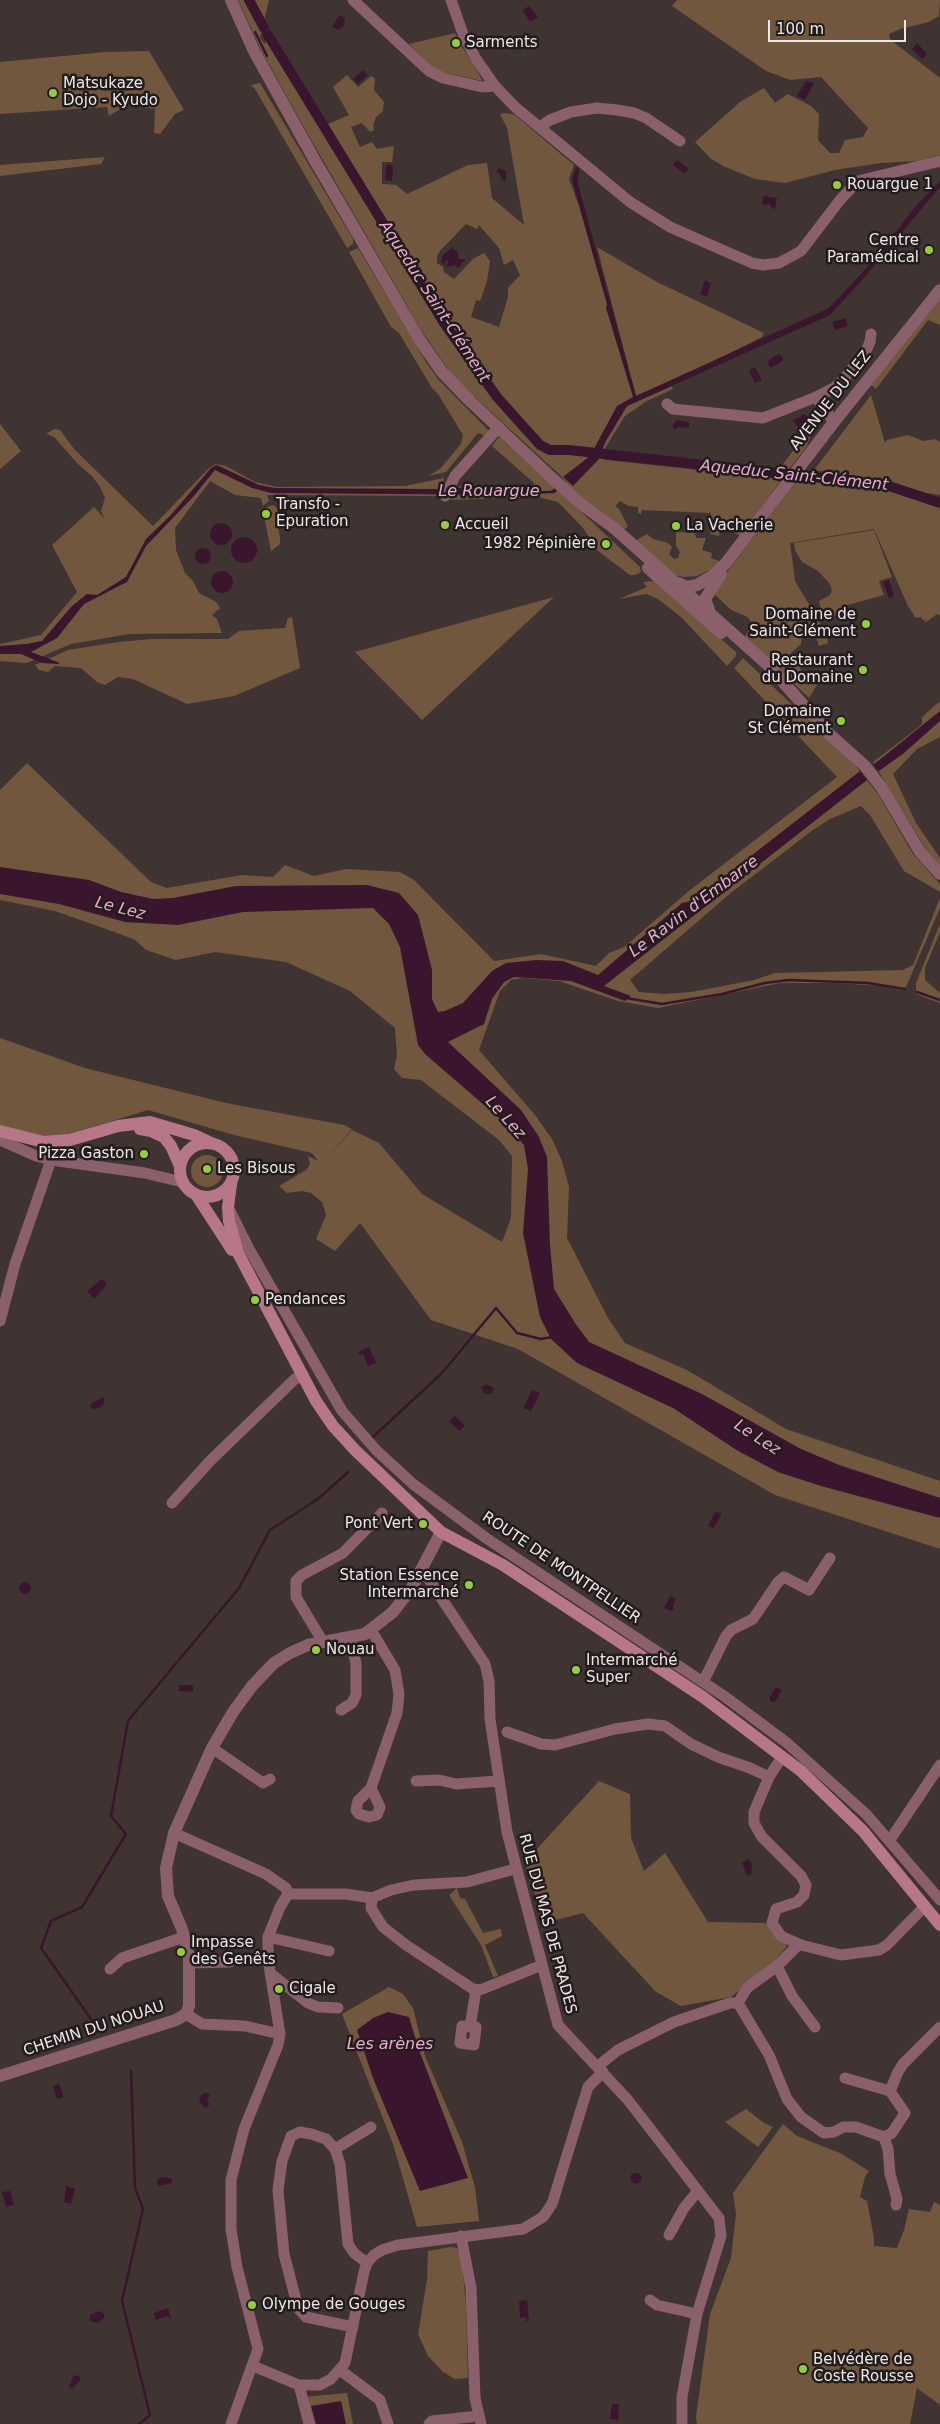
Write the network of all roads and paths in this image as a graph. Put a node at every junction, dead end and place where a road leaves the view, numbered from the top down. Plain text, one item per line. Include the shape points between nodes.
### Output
1 (231, 0) edge
2 (352, 0) edge
3 (451, 0) edge
4 (495, 86) junction
5 (540, 128) junction
6 (680, 141) dead end
7 (940, 161) edge
8 (940, 290) edge
9 (871, 334) dead end
10 (816, 397) junction
11 (667, 404) dead end
12 (834, 422) junction
13 (499, 427) junction
14 (447, 491) dead end
15 (672, 584) junction
16 (706, 587) junction
17 (692, 600) junction
18 (710, 612) junction
19 (793, 693) junction
20 (940, 874) edge
21 (118, 1126) junction
22 (0, 1131) edge
23 (0, 1140) edge
24 (209, 1142) junction
25 (51, 1160) junction
26 (180, 1166) junction
27 (182, 1182) junction
28 (231, 1184) junction
29 (197, 1196) junction
30 (228, 1207) junction
31 (252, 1281) junction
32 (0, 1321) edge
33 (303, 1375) junction
34 (172, 1503) dead end
35 (382, 1513) dead end
36 (441, 1532) junction
37 (830, 1558) dead end
38 (422, 1569) junction
39 (371, 1630) junction
40 (350, 1638) junction
41 (323, 1642) junction
42 (704, 1682) junction
43 (342, 1710) dead end
44 (507, 1732) dead end
45 (212, 1748) junction
46 (782, 1757) junction
47 (940, 1765) edge
48 (769, 1778) junction
49 (270, 1779) dead end
50 (416, 1781) dead end
51 (498, 1781) junction
52 (371, 1788) dead end
53 (174, 1833) junction
54 (890, 1840) junction
55 (515, 1869) junction
56 (288, 1894) junction
57 (372, 1898) junction
58 (940, 1900) edge
59 (925, 1906) junction
60 (940, 1925) edge
61 (184, 1937) junction
62 (268, 1937) junction
63 (801, 1945) junction
64 (329, 1951) dead end
65 (230, 1962) dead end
66 (190, 1963) junction
67 (542, 1965) junction
68 (777, 1966) junction
69 (110, 1969) dead end
70 (270, 1973) junction
71 (476, 1990) junction
72 (738, 2002) junction
73 (338, 2008) dead end
74 (186, 2014) junction
75 (470, 2027) dead end
76 (815, 2027) dead end
77 (940, 2027) edge
78 (280, 2034) junction
79 (600, 2069) junction
80 (0, 2076) edge
81 (845, 2078) dead end
82 (890, 2091) junction
83 (371, 2127) dead end
84 (884, 2137) junction
85 (334, 2149) junction
86 (697, 2192) junction
87 (896, 2205) dead end
88 (461, 2236) junction
89 (669, 2236) dead end
90 (367, 2263) junction
91 (650, 2300) dead end
92 (697, 2314) junction
93 (354, 2327) junction
94 (253, 2366) junction
95 (340, 2370) junction
96 (299, 2385) junction
97 (480, 2420) edge
98 (231, 2424) edge
99 (309, 2424) edge
100 (388, 2424) edge
101 (429, 2424) edge
102 (682, 2424) edge

1 - 13 street via 254,51 419,339 442,372
2 - 4 street via 429,71 443,78 482,87
3 - 4 street via 463,34
4 - 5 street
5 - 6 street via 550,120 572,112 597,108 634,113
5 - 7 street via 630,202 670,227 757,265 779,263 801,251 858,181
8 - 12 street, AVENUE DU LEZ
9 - 10 street via 866,352 842,381
10 - 11 street via 763,418 673,409
10 - 12 street
12 - 16 street, AVENUE DU LEZ
13 - 14 street
13 - 15 street via 568,493 604,520
15 - 16 street
15 - 17 street
16 - 17 street, AVENUE DU LEZ
16 - 18 street via 705,602
17 - 18 street
17 - 19 street
18 - 19 street via 768,665
19 - 20 street via 822,727 876,778 920,852
21 - 22 main road via 70,1140 44,1142
21 - 24 main road via 150,1122
21 - 26 main road via 151,1130 164,1137
23 - 25 street
24 - 26 main road via 187,1151
24 - 28 main road via 223,1148 233,1160
25 - 27 street via 145,1172
25 - 32 street via 15,1264
26 - 27 main road
27 - 29 main road via 189,1192
28 - 29 main road via 220,1195
28 - 30 main road, ROUTE DE MONTPELLIER
29 - 31 main road, ROUTE DE MONTPELLIER
30 - 31 main road, ROUTE DE MONTPELLIER via 234,1242
30 - 42 street, ROUTE DE MONTPELLIER via 342,1411 376,1450 414,1484 486,1538
31 - 33 main road, ROUTE DE MONTPELLIER
33 - 34 street via 295,1379 189,1482
33 - 36 main road, ROUTE DE MONTPELLIER via 334,1426
35 - 41 street via 343,1553 302,1575 296,1582 296,1597
36 - 38 street, CHEMIN DU NOUAU
36 - 46 main road, ROUTE DE MONTPELLIER via 524,1578 702,1697
37 - 42 street via 809,1590 784,1577 778,1582 753,1619 726,1636
38 - 39 street, CHEMIN DU NOUAU via 399,1606
38 - 51 street, RUE DU MAS DE PRADES via 485,1664
39 - 40 street, CHEMIN DU NOUAU
39 - 52 street via 395,1670 399,1694 396,1713
40 - 41 street, CHEMIN DU NOUAU
40 - 43 street via 356,1663 356,1695 352,1703
41 - 45 street, CHEMIN DU NOUAU via 290,1653 262,1674 233,1712
42 - 54 street, ROUTE DE MONTPELLIER via 787,1743
44 - 48 street via 541,1744 555,1745 648,1724 665,1726 704,1751
45 - 49 street via 263,1783
45 - 53 street, CHEMIN DU NOUAU
46 - 48 street
46 - 59 main road, ROUTE DE MONTPELLIER via 863,1831
47 - 54 street
48 - 63 street via 754,1812 756,1828 798,1872 806,1885 804,1895 797,1902 776,1909 772,1923 781,1936
50 - 51 street via 439,1780 456,1784
51 - 55 street, RUE DU MAS DE PRADES
53 - 56 street via 266,1874 286,1888
53 - 61 street, CHEMIN DU NOUAU via 166,1878 168,1896
54 - 58 street, ROUTE DE MONTPELLIER
55 - 57 street via 467,1882 399,1888
55 - 67 street, RUE DU MAS DE PRADES
56 - 57 street via 328,1893
56 - 62 street
57 - 71 street via 371,1908 383,1927
59 - 60 main road, ROUTE DE MONTPELLIER
59 - 63 street via 879,1950 841,1955
61 - 66 street, CHEMIN DU NOUAU
61 - 69 street via 122,1958
62 - 64 street
62 - 70 street
63 - 68 street via 791,1949
65 - 66 street
66 - 74 street, CHEMIN DU NOUAU
67 - 71 street
67 - 79 street, RUE DU MAS DE PRADES via 558,2025
68 - 72 street via 747,1988
68 - 76 street via 796,2003
70 - 73 street via 308,2003 318,2008
70 - 78 street
71 - 75 street
72 - 79 street via 674,2022 618,2050
72 - 84 street via 768,2055 787,2099 801,2117 824,2134 849,2127
74 - 78 street via 202,2024 245,2026
74 - 80 street, CHEMIN DU NOUAU via 176,2020
77 - 82 street via 903,2064
78 - 94 street via 244,2129 231,2180 231,2229 238,2276 257,2339
79 - 86 street, RUE DU MAS DE PRADES via 628,2100
79 - 88 street via 588,2087 552,2204 546,2214 523,2229
81 - 82 street
82 - 84 street via 905,2114 892,2133
83 - 85 street
84 - 87 street
85 - 90 street via 340,2164 348,2244
85 - 93 street via 326,2139 312,2134 300,2132 292,2136 282,2161 278,2190 284,2254 301,2312 306,2317
86 - 89 street
86 - 92 street, RUE DU MAS DE PRADES via 719,2218 721,2231
88 - 90 street via 390,2247
88 - 97 street via 470,2288 473,2368
90 - 93 street
91 - 92 street via 657,2305
92 - 102 street, RUE DU MAS DE PRADES via 682,2397
93 - 95 street
94 - 96 street
94 - 98 street
95 - 96 street via 320,2385
95 - 100 street via 380,2400
96 - 99 street
97 - 101 street via 432,2421

